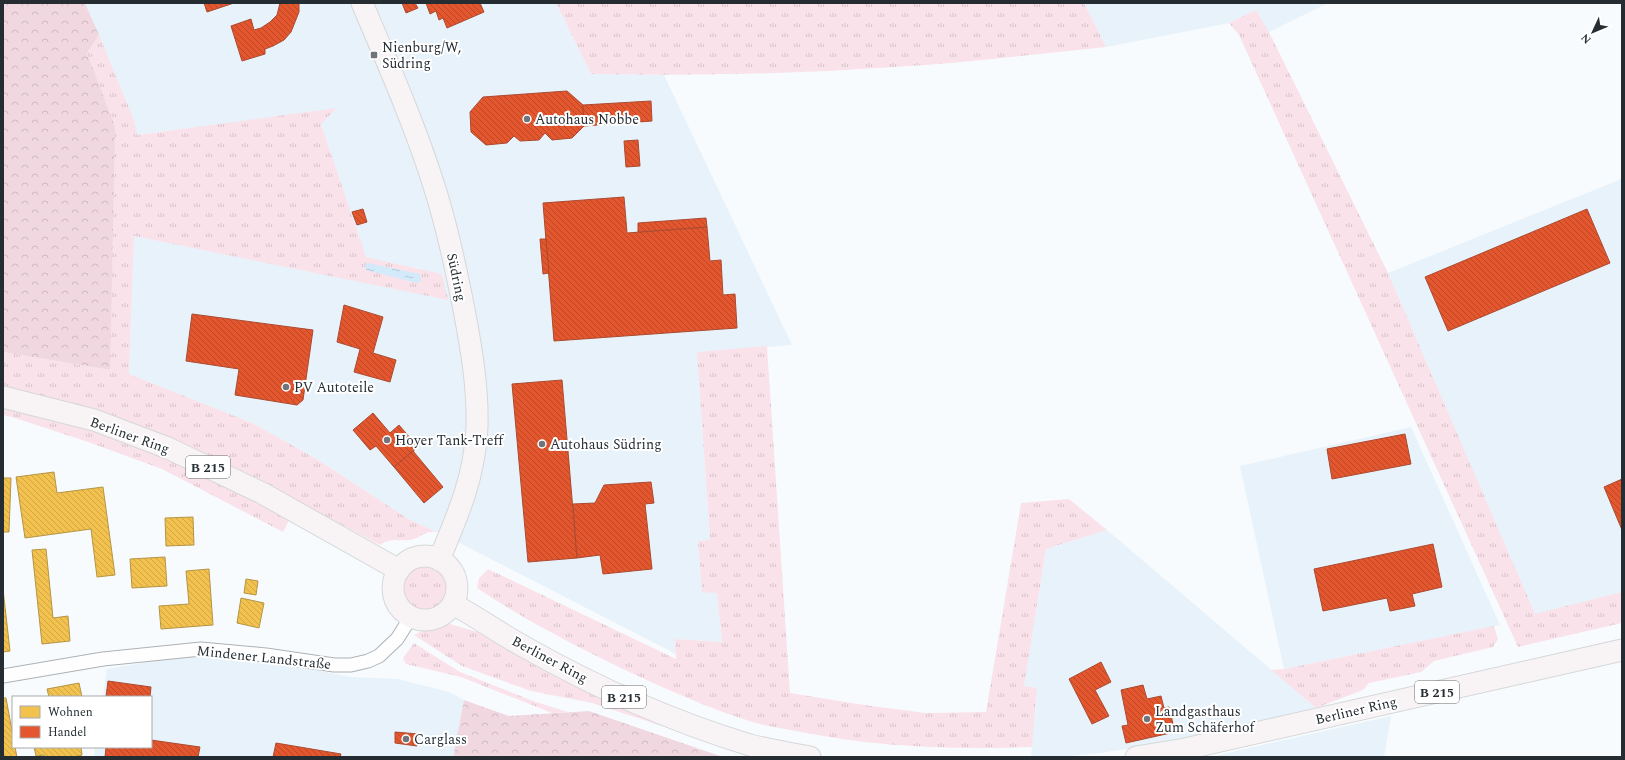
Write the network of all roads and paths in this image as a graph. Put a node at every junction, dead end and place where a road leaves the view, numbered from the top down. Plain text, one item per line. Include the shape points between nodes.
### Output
1 (362, 3) edge
2 (3, 397) edge
3 (439, 560) junction
4 (399, 570) junction
5 (453, 604) junction
6 (412, 617) junction
7 (1622, 650) edge
8 (3, 676) edge
9 (810, 757) edge
10 (1136, 757) edge

1 - 3 main road, Südring via 409,114 435,189 455,266 471,345 477,411 475,449 467,491
2 - 4 main road, Berliner Ring / B 215 via 94,420 168,448 262,493
3 - 4 main road via 417,557
3 - 5 main road via 449,568 456,579 457,592
4 - 6 main road via 394,583 394,597 401,609
5 - 6 main road via 435,619 423,620
5 - 9 main road, Berliner Ring / B 215 via 555,664 680,722 752,745
6 - 8 street, Mindener Landstraße via 397,639 379,656 351,664 334,665 201,649 104,659
7 - 10 main road, Berliner Ring / B 215 via 1199,746

